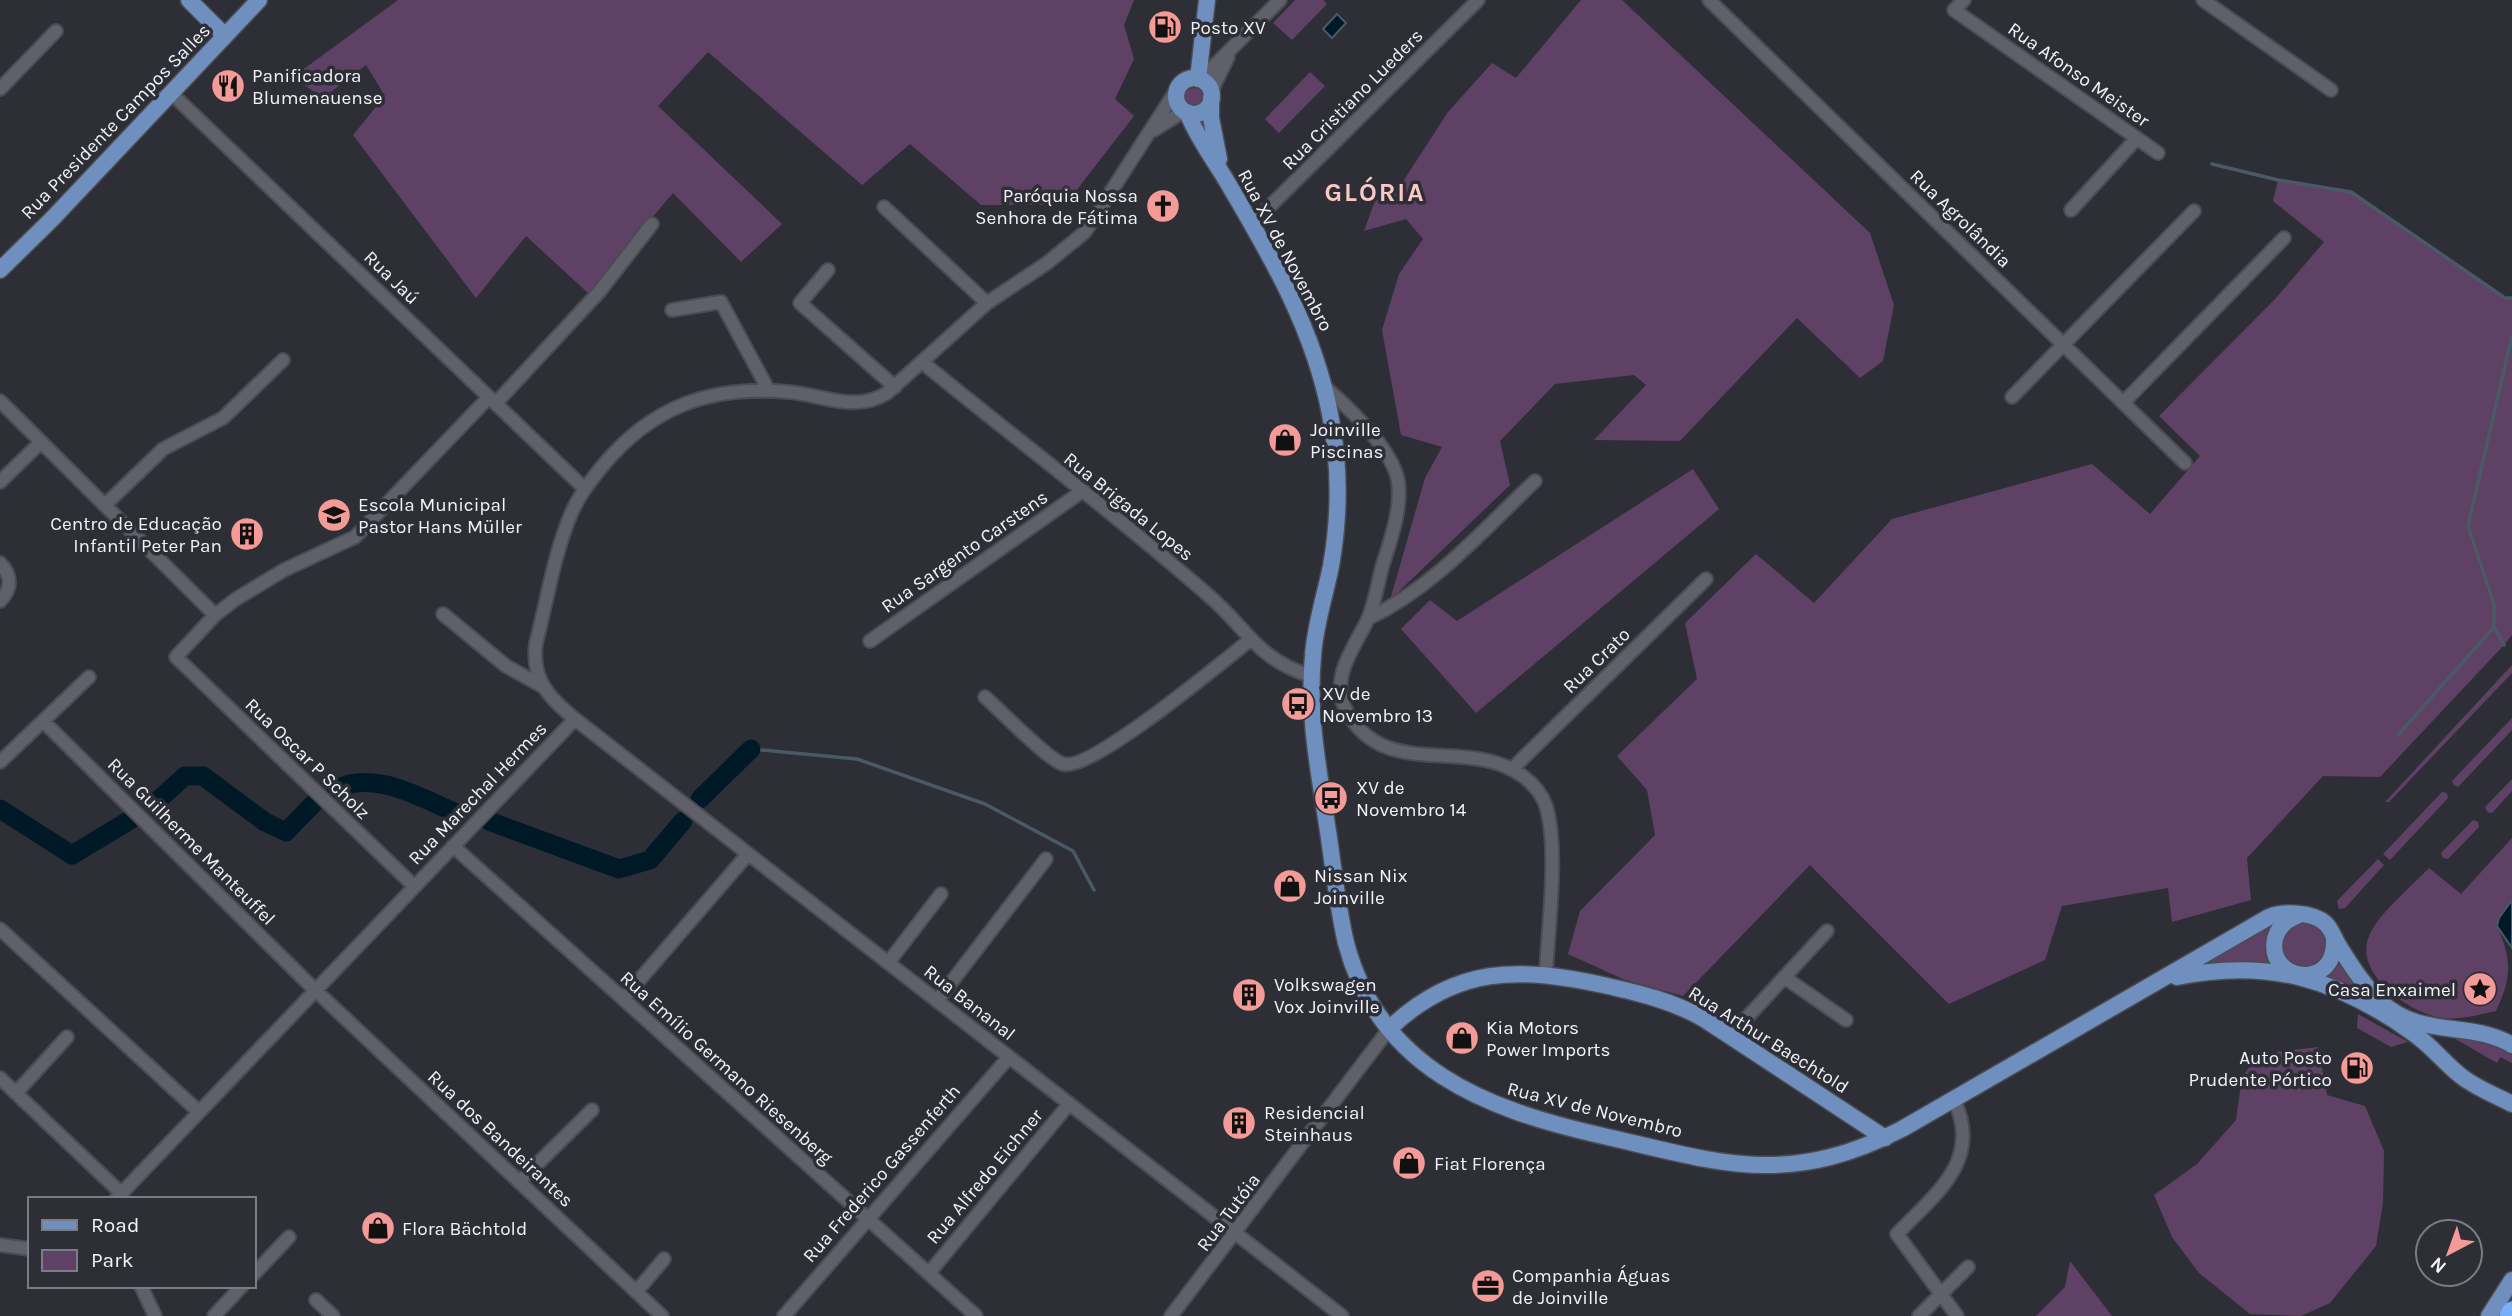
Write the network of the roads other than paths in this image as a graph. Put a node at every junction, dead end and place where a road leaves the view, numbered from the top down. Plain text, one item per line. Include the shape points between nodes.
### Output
1 (189, 0) edge
2 (259, 0) edge
3 (1207, 0) edge
4 (1280, 0) edge
5 (1478, 0) edge
6 (1709, 0) edge
7 (1964, 0) edge
8 (2203, 0) edge
9 (56, 31) dead end
10 (1202, 33) junction
11 (225, 36) junction
12 (1179, 87) junction
13 (1205, 87) junction
14 (0, 89) edge
15 (2331, 90) dead end
16 (171, 93) junction
17 (1186, 112) junction
18 (1148, 134) junction
19 (2137, 138) junction
20 (2158, 153) dead end
21 (1221, 172) junction
22 (884, 207) dead end
23 (2071, 210) dead end
24 (2194, 211) dead end
25 (652, 224) dead end
26 (1252, 224) junction
27 (2284, 238) dead end
28 (0, 270) edge
29 (828, 270) dead end
30 (987, 303) junction
31 (672, 310) dead end
32 (2063, 344) junction
33 (283, 360) dead end
34 (922, 362) junction
35 (1324, 386) junction
36 (895, 387) junction
37 (769, 391) junction
38 (2012, 397) dead end
39 (492, 400) junction
40 (0, 401) edge
41 (2123, 403) junction
42 (41, 442) junction
43 (2185, 463) dead end
44 (1535, 481) dead end
45 (0, 482) edge
46 (585, 489) junction
47 (1081, 492) junction
48 (105, 505) junction
49 (0, 563) edge
50 (1706, 579) dead end
51 (0, 601) edge
52 (443, 614) dead end
53 (215, 615) junction
54 (1369, 618) junction
55 (1250, 640) junction
56 (870, 641) dead end
57 (1311, 676) junction
58 (89, 677) dead end
59 (542, 686) junction
60 (985, 697) dead end
61 (575, 719) junction
62 (43, 721) junction
63 (0, 762) edge
64 (1513, 768) junction
65 (453, 846) junction
66 (748, 854) junction
67 (1046, 859) dead end
68 (414, 886) junction
69 (941, 894) dead end
70 (2300, 915) junction
71 (0, 929) edge
72 (1827, 931) dead end
73 (2334, 940) junction
74 (888, 963) junction
75 (1546, 974) junction
76 (2298, 975) junction
77 (1784, 977) junction
78 (2164, 979) junction
79 (314, 989) junction
80 (623, 999) junction
81 (937, 1001) junction
82 (1846, 1020) dead end
83 (1389, 1030) junction
84 (1730, 1035) junction
85 (67, 1037) dead end
86 (2512, 1045) edge
87 (1009, 1057) junction
88 (0, 1078) edge
89 (16, 1093) junction
90 (1954, 1100) junction
91 (1069, 1104) junction
92 (2512, 1104) edge
93 (592, 1110) dead end
94 (198, 1111) junction
95 (1885, 1138) junction
96 (519, 1182) junction
97 (118, 1196) edge
98 (866, 1217) junction
99 (1236, 1234) junction
100 (289, 1237) dead end
101 (0, 1245) edge
102 (28, 1249) edge
103 (664, 1259) dead end
104 (1968, 1267) dead end
105 (256, 1272) edge
106 (929, 1273) junction
107 (2512, 1280) edge
108 (142, 1288) edge
109 (240, 1288) edge
110 (636, 1292) junction
111 (1939, 1294) junction
112 (316, 1300) dead end
113 (2512, 1311) edge
114 (155, 1316) edge
115 (214, 1316) edge
116 (333, 1316) edge
117 (662, 1316) edge
118 (784, 1316) edge
119 (976, 1316) edge
120 (1171, 1316) edge
121 (1342, 1316) edge
122 (1919, 1316) edge
123 (1957, 1316) edge
124 (2489, 1316) edge
125 (2509, 1316) edge

1 - 11 main road
2 - 11 main road, Rua Presidente Campos Salles
3 - 10 main road, Rua XV de Novembro
4 - 13 street via 1231,51
5 - 26 street, Rua Cristiano Lueders
6 - 32 street, Rua Agrolândia
7 - 19 street, Rua Afonso Meister via 1954,10
8 - 15 street
9 - 14 street
10 - 12 main road, Rua XV de Novembro
10 - 13 main road, Rua XV de Novembro
11 - 16 main road, Rua Presidente Campos Salles
12 - 13 main road via 1189,79
12 - 17 main road via 1177,99
12 - 18 street
13 - 17 main road via 1202,111
13 - 21 main road, Rua XV de Novembro
16 - 28 main road, Rua Presidente Campos Salles
16 - 39 street, Rua Jaú
17 - 18 street
17 - 21 main road, Rua XV de Novembro
18 - 30 street via 1085,232
19 - 20 street, Rua Afonso Meister
19 - 23 street
21 - 26 main road, Rua XV de Novembro
22 - 30 street
24 - 32 street
25 - 39 street via 599,292
26 - 35 main road, Rua XV de Novembro via 1302,318
27 - 41 street
29 - 36 street via 800,303
30 - 34 street
31 - 37 street via 721,302
32 - 38 street
32 - 41 street, Rua Agrolândia
33 - 48 street via 223,418 163,449
34 - 36 street
34 - 47 street, Rua Brigada Lopes
35 - 54 street via 1381,447 1398,480 1396,514
35 - 57 main road, Rua XV de Novembro via 1336,452 1337,513
36 - 37 street via 857,404
37 - 46 street via 710,397 658,414 616,451
39 - 46 street, Rua Jaú
39 - 53 street via 355,537 284,570
40 - 42 street
41 - 43 street, Rua Agrolândia
42 - 45 street
42 - 48 street
44 - 54 street via 1423,586
46 - 59 street via 566,525 536,643 535,662
47 - 55 street, Rua Brigada Lopes via 1210,596
47 - 56 street, Rua Sargento Carstens
48 - 53 street
49 - 51 street via 10,581
50 - 64 street, Rua Crato
52 - 59 street, Rua Marechal Hermes via 506,666
53 - 68 street, Rua Oscar P Scholz via 176,657
54 - 64 street via 1341,679 1345,708 1365,734 1412,755 1482,758
55 - 57 street, Rua Brigada Lopes via 1272,659
55 - 60 street via 1107,748 1076,764 1058,762
57 - 83 main road, Rua XV de Novembro via 1314,741 1347,944 1364,987
58 - 62 street
59 - 61 street, Rua Marechal Hermes
61 - 65 street, Rua Marechal Hermes
61 - 66 street, Rua Bananal
62 - 63 street
62 - 79 street, Rua Guilherme Manteuffel
64 - 75 street via 1537,789 1547,808 1551,847
65 - 68 street, Rua Marechal Hermes
65 - 80 street, Rua Emílio Germano Riesenberg
66 - 74 street, Rua Bananal
66 - 80 street
67 - 81 street
68 - 79 street, Rua Marechal Hermes
69 - 74 street
70 - 73 main road via 2326,923
70 - 76 main road via 2282,925 2274,944 2280,964
70 - 78 main road, Rua XV de Novembro via 2269,917
71 - 94 street
72 - 77 street
73 - 76 main road via 2335,950 2326,967 2318,973
73 - 86 main road via 2358,976 2393,1012 2427,1027 2493,1036
74 - 81 street, Rua Bananal
75 - 83 main road, Rua Arthur Baechtold via 1506,972 1476,979 1419,1005
75 - 84 main road, Rua Arthur Baechtold via 1658,998
76 - 78 main road, Rua XV de Novembro via 2234,969
76 - 92 main road, Rua XV de Novembro via 2338,989 2389,1018 2427,1044 2463,1078
77 - 82 street
77 - 84 street
78 - 90 main road, Rua XV de Novembro
79 - 94 street, Rua Marechal Hermes
79 - 96 street, Rua dos Bandeirantes
80 - 98 street, Rua Emílio Germano Riesenberg
81 - 87 street, Rua Bananal
83 - 95 main road, Rua XV de Novembro via 1428,1067 1493,1105 1691,1156 1756,1166 1795,1166 1845,1155
83 - 99 street, Rua Tutóia
84 - 95 main road, Rua Arthur Baechtold
85 - 89 street
87 - 91 street, Rua Bananal
87 - 98 street, Rua Frederico Gassenferth
88 - 89 street
89 - 97 street
90 - 95 main road, Rua XV de Novembro
90 - 111 street via 1964,1139 1956,1168 1897,1234
91 - 99 street, Rua Bananal
91 - 106 street, Rua Alfredo Eichner
93 - 96 street
94 - 97 street, Rua Marechal Hermes
96 - 110 street, Rua dos Bandeirantes
98 - 106 street, Rua Emílio Germano Riesenberg
98 - 118 street, Rua Frederico Gassenferth
99 - 120 street, Rua Tutóia
99 - 121 street, Rua Bananal
100 - 105 street
101 - 102 street
103 - 110 street
104 - 111 street
106 - 119 street, Rua Emílio Germano Riesenberg
107 - 124 main road
108 - 114 street
109 - 115 street
110 - 117 street, Rua dos Bandeirantes
111 - 122 street
111 - 123 street
112 - 116 street
113 - 125 highway

